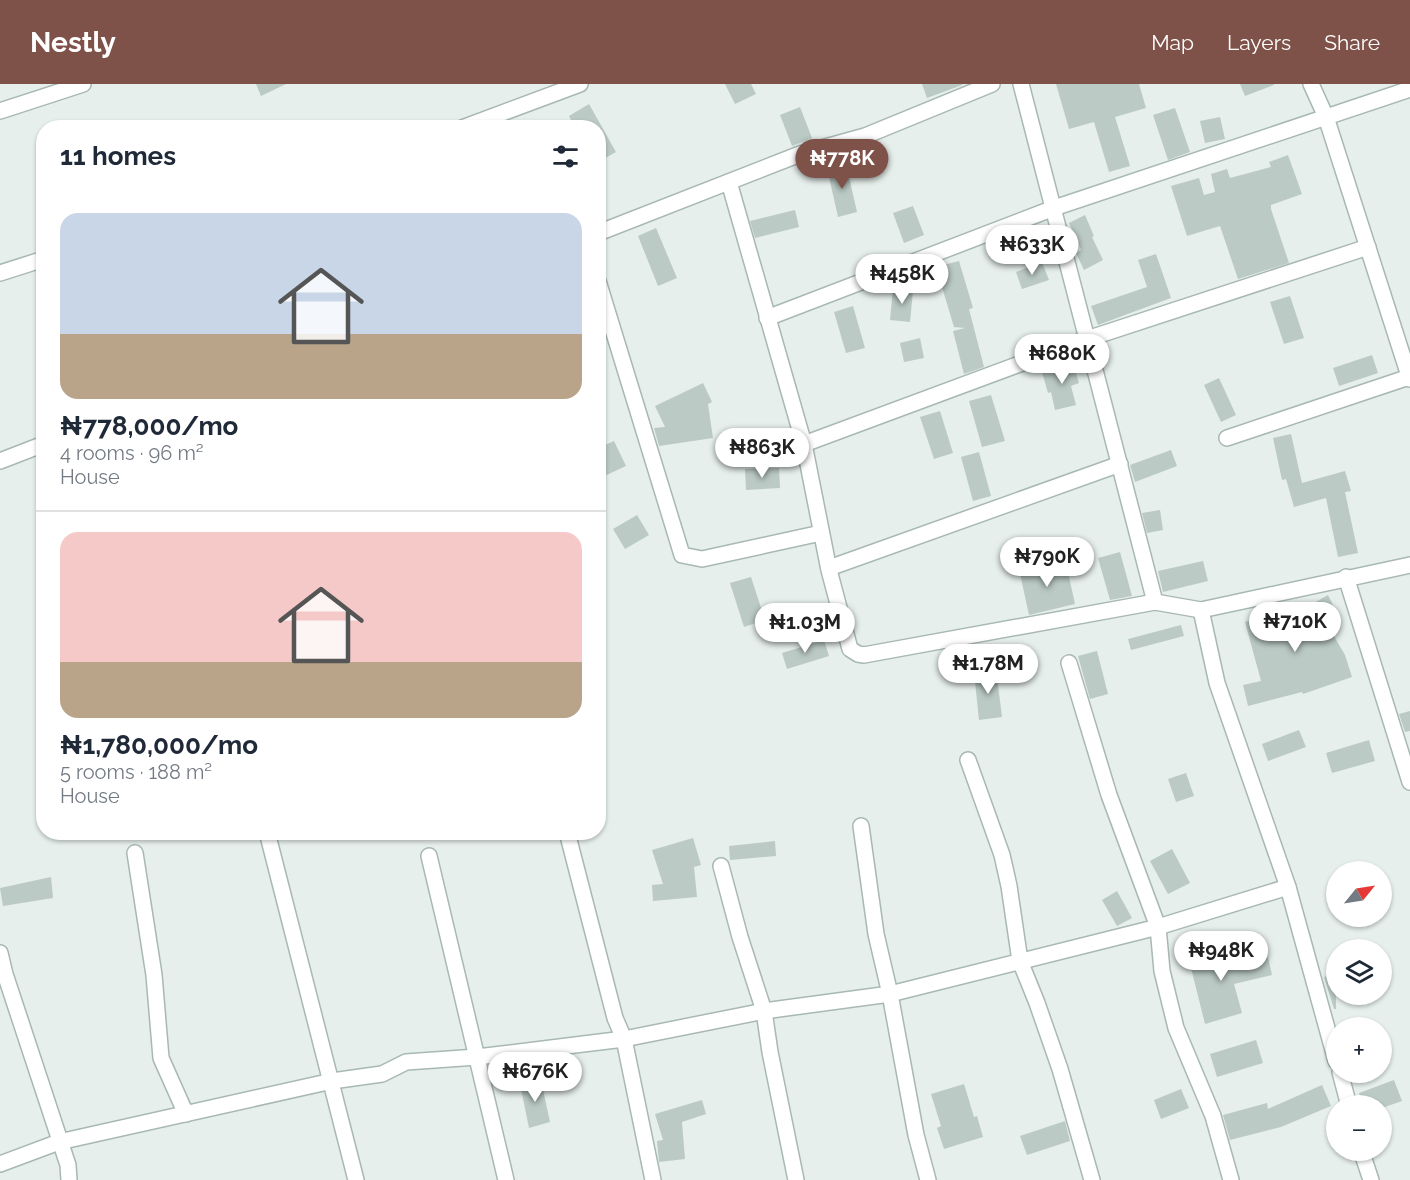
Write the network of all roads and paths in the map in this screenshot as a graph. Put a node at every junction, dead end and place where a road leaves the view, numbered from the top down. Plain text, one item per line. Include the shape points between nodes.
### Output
1 (83, 84) edge
2 (580, 84) edge
3 (992, 84) edge
4 (1021, 84) edge
5 (1311, 84) edge
6 (1410, 89) edge
7 (0, 111) edge
8 (1326, 117) junction
9 (483, 120) edge
10 (729, 182) junction
11 (1054, 208) junction
12 (606, 230) edge
13 (1368, 247) junction
14 (36, 262) edge
15 (0, 273) edge
16 (606, 307) edge
17 (767, 318) junction
18 (1087, 339) junction
19 (1410, 378) edge
20 (1227, 438) dead end
21 (804, 444) junction
22 (36, 447) edge
23 (0, 461) edge
24 (1120, 464) junction
25 (822, 533) junction
26 (1410, 565) edge
27 (829, 568) junction
28 (1346, 577) junction
29 (1155, 602) junction
30 (1201, 610) junction
31 (1070, 663) dead end
32 (968, 760) dead end
33 (1410, 783) edge
34 (861, 826) dead end
35 (269, 840) edge
36 (569, 840) edge
37 (135, 853) dead end
38 (429, 856) dead end
39 (721, 866) dead end
40 (1288, 886) junction
41 (1158, 927) junction
42 (0, 952) edge
43 (1020, 961) junction
44 (890, 993) junction
45 (764, 1011) junction
46 (1326, 1025) edge
47 (624, 1039) junction
48 (477, 1057) junction
49 (332, 1081) junction
50 (186, 1114) junction
51 (59, 1142) junction
52 (1365, 1161) edge
53 (0, 1164) edge
54 (69, 1180) edge
55 (356, 1180) edge
56 (506, 1180) edge
57 (653, 1180) edge
58 (796, 1180) edge
59 (928, 1180) edge
60 (1092, 1180) edge
61 (1231, 1180) edge
62 (1371, 1180) edge

1 - 7 street
2 - 9 street
3 - 10 street via 865,136 800,154
4 - 11 street
5 - 8 street
6 - 8 street
8 - 11 street
8 - 13 street
10 - 12 street
10 - 17 street
11 - 17 street
11 - 18 street
13 - 18 street
13 - 19 street
14 - 15 street
16 - 25 street via 682,555 702,559
17 - 21 street
18 - 21 street
18 - 24 street
19 - 20 street
21 - 25 street
22 - 23 street
24 - 27 street
24 - 29 street
25 - 27 street
26 - 28 street
27 - 29 street via 850,649 864,655
28 - 30 street
28 - 33 street
29 - 30 street
30 - 40 street via 1217,683
31 - 41 street via 1109,795
32 - 43 street via 1002,855
34 - 44 street via 876,934
35 - 49 street
36 - 47 street via 615,1018
37 - 50 street via 154,975 161,1058
38 - 48 street
39 - 45 street
40 - 41 street
40 - 46 street
41 - 43 street
41 - 61 street via 1162,970 1176,1028 1213,1116
42 - 51 street
43 - 44 street
43 - 60 street via 1060,1070
44 - 45 street
44 - 59 street
45 - 47 street
45 - 58 street
47 - 48 street
47 - 57 street
48 - 49 street via 406,1062 382,1074
48 - 56 street
49 - 50 street
49 - 55 street
50 - 51 street
51 - 53 street
51 - 54 street
52 - 62 street

